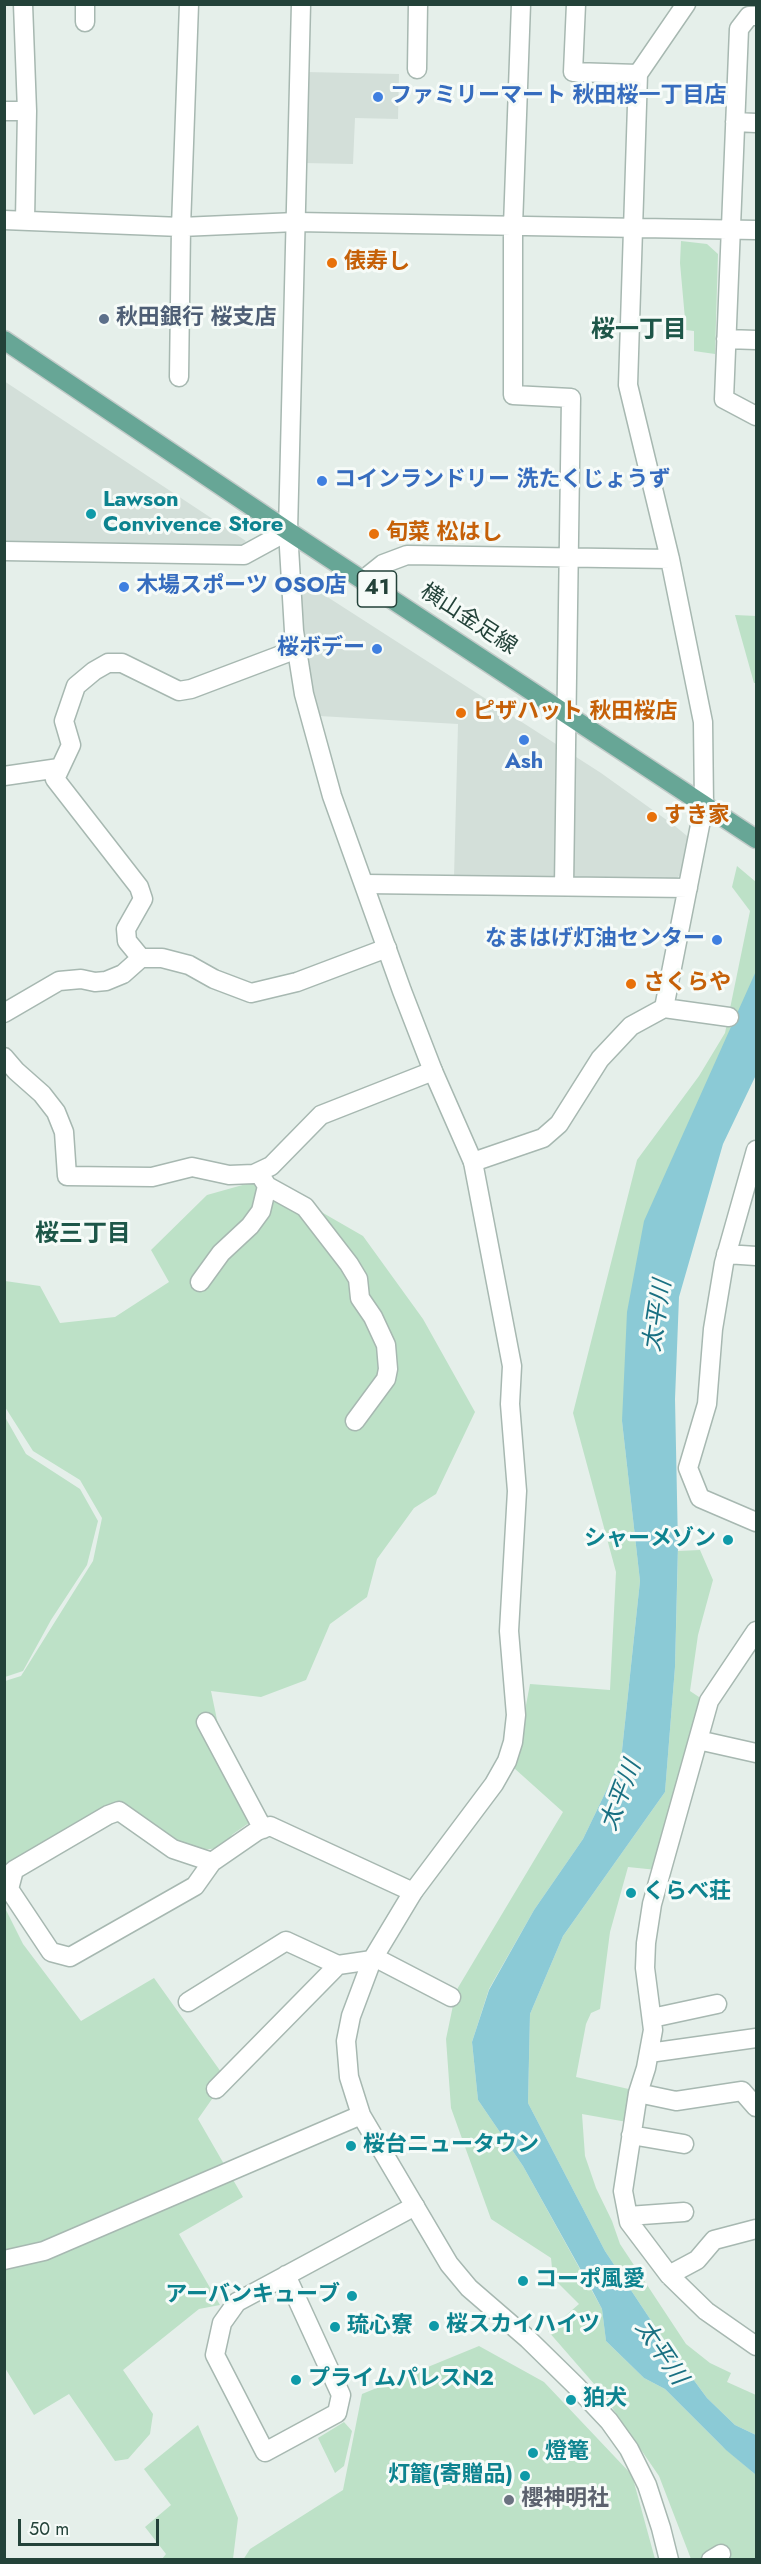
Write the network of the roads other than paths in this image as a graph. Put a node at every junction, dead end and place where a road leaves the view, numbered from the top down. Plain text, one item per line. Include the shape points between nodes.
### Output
1 (23, 4) edge
2 (189, 4) edge
3 (301, 4) edge
4 (418, 4) edge
5 (521, 4) edge
6 (576, 4) edge
7 (686, 4) edge
8 (756, 16) edge
9 (417, 69) dead end
10 (638, 74) junction
11 (4, 111) edge
12 (27, 111) junction
13 (735, 122) junction
14 (756, 123) edge
15 (4, 220) edge
16 (25, 220) junction
17 (296, 222) junction
18 (513, 226) junction
19 (181, 227) junction
20 (634, 228) junction
21 (731, 230) junction
22 (756, 230) edge
23 (726, 339) junction
24 (4, 340) edge
25 (756, 340) edge
26 (179, 377) dead end
27 (756, 416) edge
28 (288, 531) junction
29 (4, 551) edge
30 (569, 559) junction
31 (670, 559) junction
32 (363, 580) junction
33 (297, 649) junction
34 (568, 714) junction
35 (59, 768) junction
36 (4, 776) edge
37 (704, 805) junction
38 (754, 837) edge
39 (365, 884) junction
40 (564, 886) junction
41 (688, 888) junction
42 (387, 948) junction
43 (141, 958) junction
44 (664, 1008) junction
45 (4, 1013) edge
46 (729, 1017) dead end
47 (4, 1056) edge
48 (433, 1071) junction
49 (756, 1150) edge
50 (473, 1162) junction
51 (263, 1179) junction
52 (726, 1254) junction
53 (756, 1256) edge
54 (200, 1282) dead end
55 (355, 1421) dead end
56 (756, 1522) edge
57 (754, 1642) edge
58 (206, 1722) dead end
59 (698, 1740) junction
60 (756, 1753) edge
61 (263, 1829) junction
62 (212, 1862) junction
63 (413, 1892) junction
64 (373, 1959) junction
65 (338, 1965) junction
66 (451, 1997) dead end
67 (188, 2002) dead end
68 (717, 2004) dead end
69 (652, 2018) junction
70 (756, 2038) edge
71 (649, 2053) junction
72 (216, 2088) dead end
73 (638, 2093) junction
74 (756, 2107) edge
75 (361, 2115) junction
76 (631, 2134) junction
77 (684, 2144) dead end
78 (415, 2206) junction
79 (684, 2212) dead end
80 (628, 2216) junction
81 (756, 2229) edge
82 (4, 2260) edge
83 (286, 2275) junction
84 (669, 2275) junction
85 (756, 2346) edge
86 (669, 2559) edge

1 - 12 street
2 - 19 street
3 - 17 street
4 - 9 street
5 - 18 street
6 - 10 street via 573,72
7 - 10 street
8 - 13 street via 749,16 740,29
10 - 20 street
11 - 12 street
12 - 16 street
13 - 14 street
13 - 21 street
15 - 16 street
16 - 19 street
17 - 18 street
17 - 19 street
17 - 28 street
18 - 20 street
18 - 30 street via 513,394 571,399
19 - 26 street
20 - 21 street
20 - 31 street via 627,385
21 - 22 street
21 - 23 street
23 - 25 street
23 - 27 street via 724,399
24 - 28 main road, 横山金足線 / 41
28 - 29 street via 244,555
28 - 32 main road, 横山金足線 / 41
28 - 33 street
30 - 31 street
30 - 32 street via 407,555 383,564
30 - 34 street
31 - 37 street via 703,722
32 - 34 main road, 横山金足線 / 41
33 - 35 street via 179,691 122,663 108,663 76,686 64,721 71,745
33 - 39 street via 304,694 332,796
34 - 37 main road, 横山金足線 / 41
34 - 40 street
35 - 36 street
35 - 43 street via 56,779 67,796 139,887 143,899 126,929 127,941
37 - 38 main road, 横山金足線 / 41
37 - 41 street
39 - 40 street
39 - 42 street
40 - 41 street
41 - 44 street
42 - 43 street via 297,982 251,993 189,964
42 - 48 street
43 - 45 street via 123,975 106,981 58,981
44 - 46 street
44 - 50 street via 631,1026 600,1059 559,1124 543,1138
47 - 51 street via 56,1112 64,1132 68,1176 152,1177 192,1167
48 - 50 street
48 - 51 street via 321,1115
49 - 52 street
50 - 63 street via 512,1366 510,1404 517,1491 508,1631 516,1715 507,1761 494,1784
51 - 54 street via 261,1211 221,1252
51 - 55 street via 305,1208 329,1238 358,1279 360,1298 386,1345 386,1378
52 - 53 street
52 - 56 street via 713,1329 707,1404 688,1468 700,1498
57 - 59 street via 709,1701
58 - 61 street
59 - 60 street
59 - 69 street via 652,1904 645,1968
61 - 62 street
61 - 63 street via 270,1826
62 - 62 street via 173,1850 119,1811 14,1870 9,1889 51,1952 70,1957 195,1886
63 - 64 street
64 - 65 street
64 - 66 street
64 - 75 street via 351,2016 346,2041 349,2077
65 - 67 street via 286,1941
65 - 72 street
68 - 69 street
69 - 71 street
70 - 71 street
71 - 73 street
73 - 74 street via 676,2101 742,2091
73 - 76 street
75 - 78 street
75 - 82 street via 44,2251
76 - 77 street
76 - 80 street via 623,2191
78 - 83 street
78 - 86 street via 449,2264 469,2288 528,2339 609,2421 647,2485
79 - 80 street
80 - 84 street
81 - 84 street via 714,2240 697,2260
83 - 83 street via 237,2302 222,2323 215,2355 265,2452 337,2413 341,2395
84 - 85 street via 706,2311

